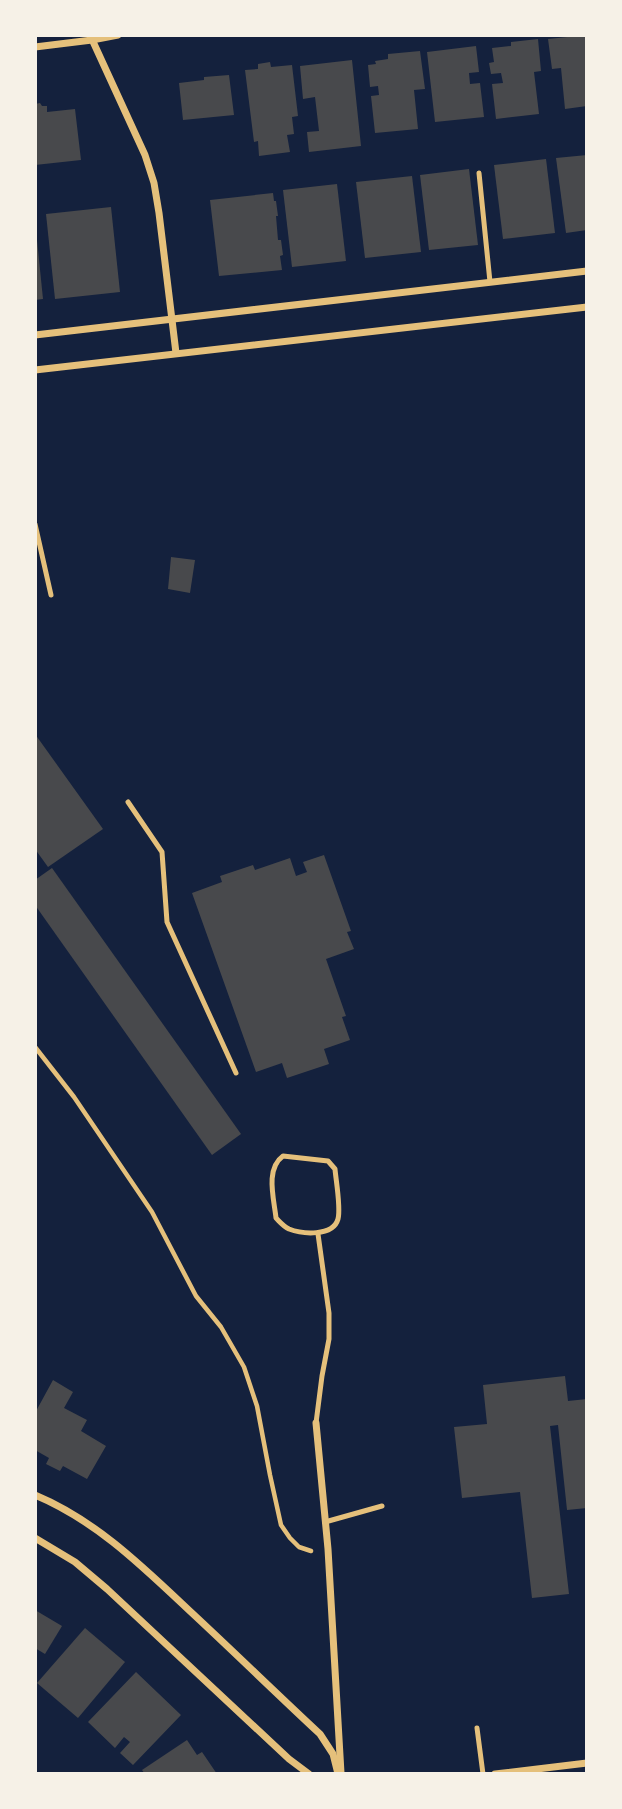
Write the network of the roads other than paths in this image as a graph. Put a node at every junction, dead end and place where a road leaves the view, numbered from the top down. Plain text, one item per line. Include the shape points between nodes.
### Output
1 (118, 35) edge
2 (91, 38) edge
3 (35, 47) edge
4 (479, 173) dead end
5 (587, 271) edge
6 (490, 282) junction
7 (587, 307) edge
8 (172, 318) junction
9 (35, 335) edge
10 (176, 353) junction
11 (35, 370) edge
12 (35, 524) edge
13 (51, 594) dead end
14 (128, 802) dead end
15 (236, 1073) dead end
16 (318, 1234) junction
17 (316, 1423) joint
18 (35, 1495) edge
19 (382, 1506) dead end
20 (325, 1522) junction
21 (35, 1538) edge
22 (477, 1728) dead end
23 (587, 1763) edge
24 (309, 1774) edge
25 (339, 1774) edge
26 (483, 1774) edge
27 (495, 1774) edge

1 - 2 street
2 - 3 street
2 - 8 street via 145,155 159,213
4 - 6 lane
5 - 6 street
6 - 8 street
7 - 10 street
8 - 9 street
8 - 10 street
10 - 11 street
12 - 13 lane
14 - 15 lane via 162,852 167,922
16 - 16 lane via 333,1227 338,1217 335,1168 328,1161 283,1156 272,1173 276,1218 290,1229
16 - 17 lane via 330,1313
17 - 20 street
18 - 25 street via 61,1506 134,1559 320,1734
19 - 20 lane
20 - 25 street
21 - 24 street via 75,1562 107,1589
22 - 26 lane
23 - 27 street

